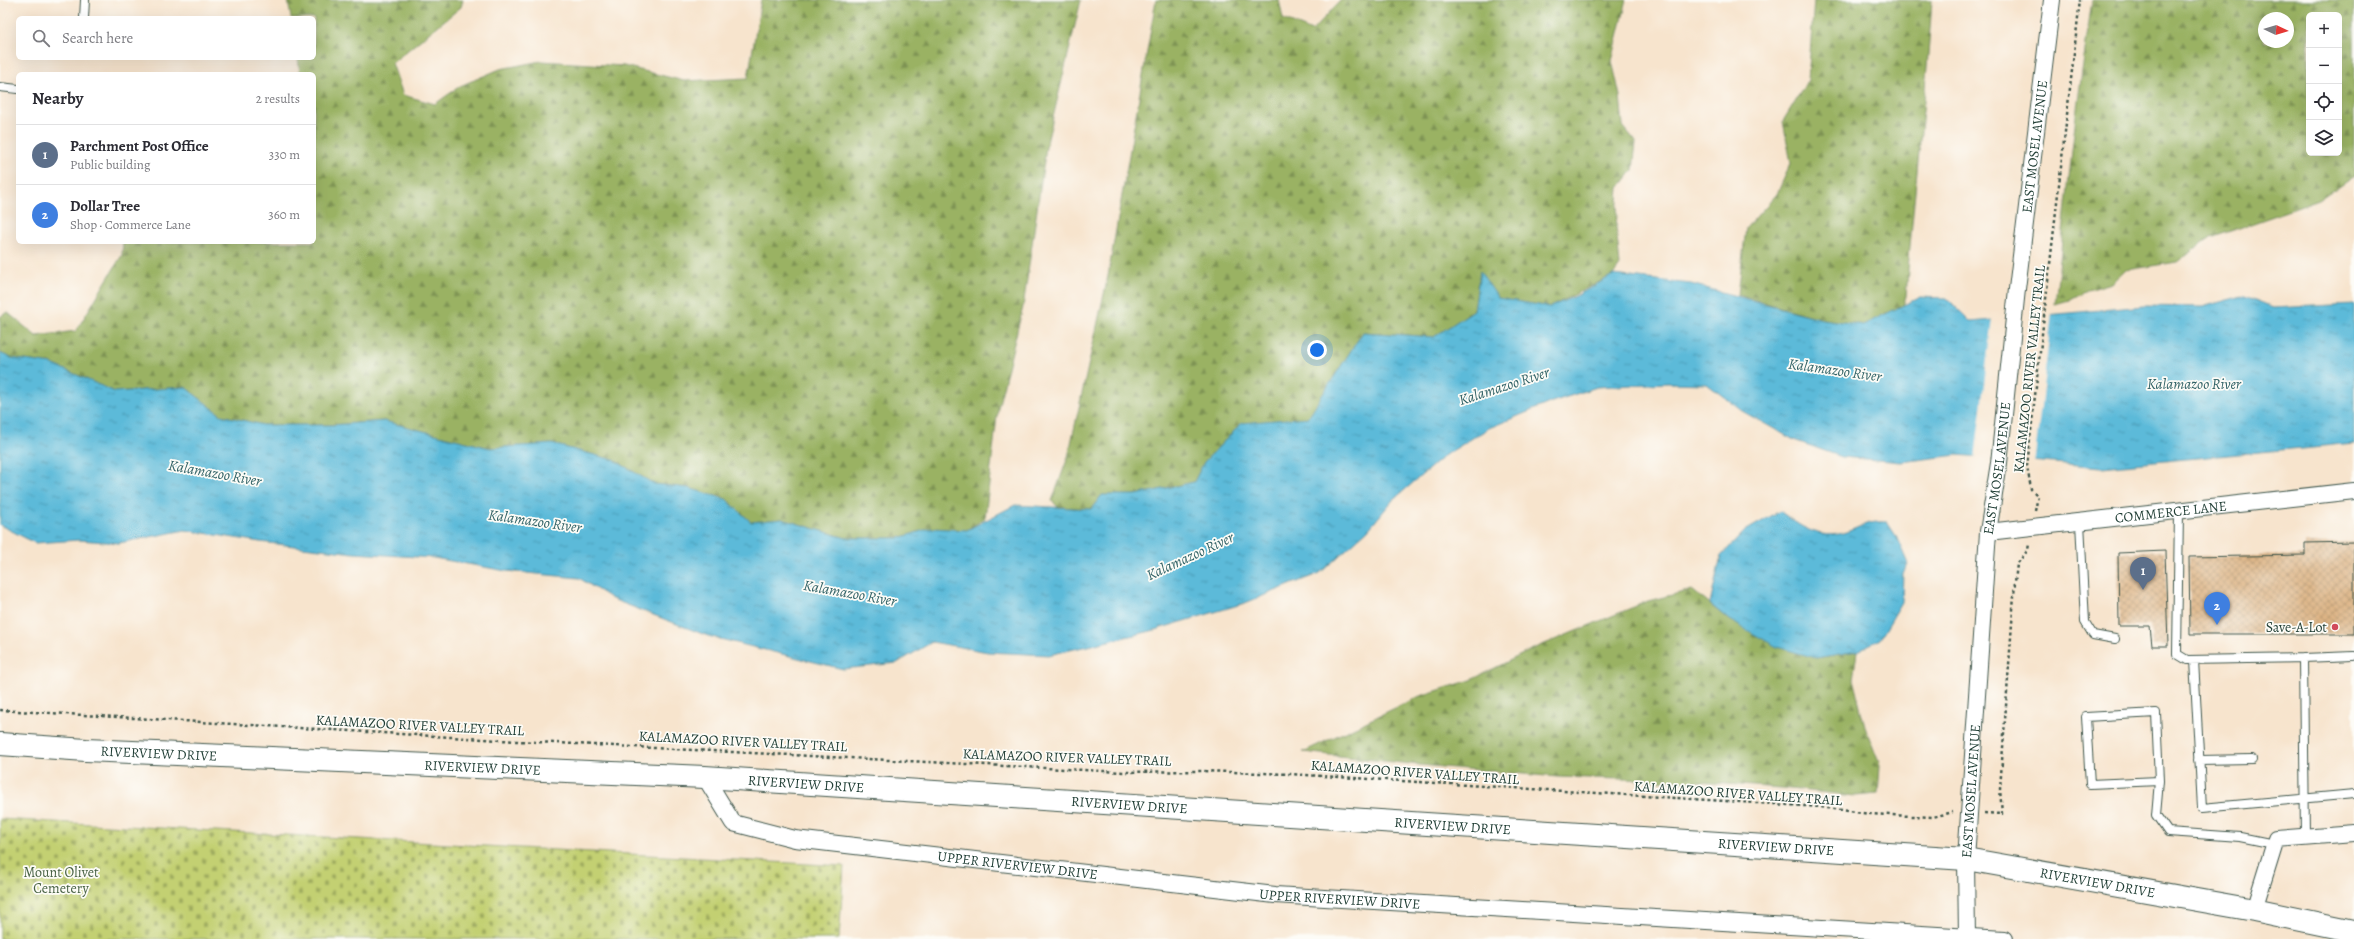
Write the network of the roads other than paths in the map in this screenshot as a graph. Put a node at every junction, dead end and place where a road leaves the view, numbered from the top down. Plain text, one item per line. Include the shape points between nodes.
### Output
1 (85, 0) edge
2 (2052, 0) edge
3 (84, 16) edge
4 (0, 87) edge
5 (16, 89) edge
6 (2354, 492) edge
7 (2178, 511) junction
8 (2080, 522) junction
9 (1988, 532) junction
10 (2115, 639) dead end
11 (2354, 656) edge
12 (2303, 658) junction
13 (2194, 660) junction
14 (0, 744) edge
15 (2252, 759) dead end
16 (2199, 760) junction
17 (705, 777) junction
18 (2158, 781) junction
19 (2354, 794) edge
20 (2305, 797) junction
21 (2354, 832) edge
22 (2305, 836) junction
23 (2274, 844) junction
24 (1966, 859) junction
25 (2254, 910) junction
26 (2354, 931) edge
27 (1967, 938) edge
28 (2004, 939) edge

1 - 3 lane
2 - 9 street, EAST MOSEL AVENUE via 1999,463
4 - 5 lane
6 - 7 street, COMMERCE LANE
7 - 8 street, COMMERCE LANE
7 - 13 lane via 2178,654 2186,660
8 - 9 street, COMMERCE LANE
8 - 10 lane via 2085,622 2093,635
9 - 24 street, EAST MOSEL AVENUE
11 - 12 lane
12 - 13 lane
12 - 20 lane
13 - 16 lane
14 - 17 street, RIVERVIEW DRIVE
15 - 16 lane
16 - 20 lane via 2202,808
17 - 24 street, RIVERVIEW DRIVE
17 - 27 street, UPPER RIVERVIEW DRIVE via 733,823 795,839 1275,895
18 - 18 lane via 2156,713 2086,717 2090,784
18 - 23 lane via 2156,815 2168,832 2240,837
19 - 20 lane
20 - 22 lane
21 - 22 street
22 - 23 street via 2276,839
23 - 25 street
24 - 25 street, RIVERVIEW DRIVE
24 - 27 street, EAST MOSEL AVENUE
25 - 26 street, RIVERVIEW DRIVE
27 - 28 street, UPPER RIVERVIEW DRIVE

